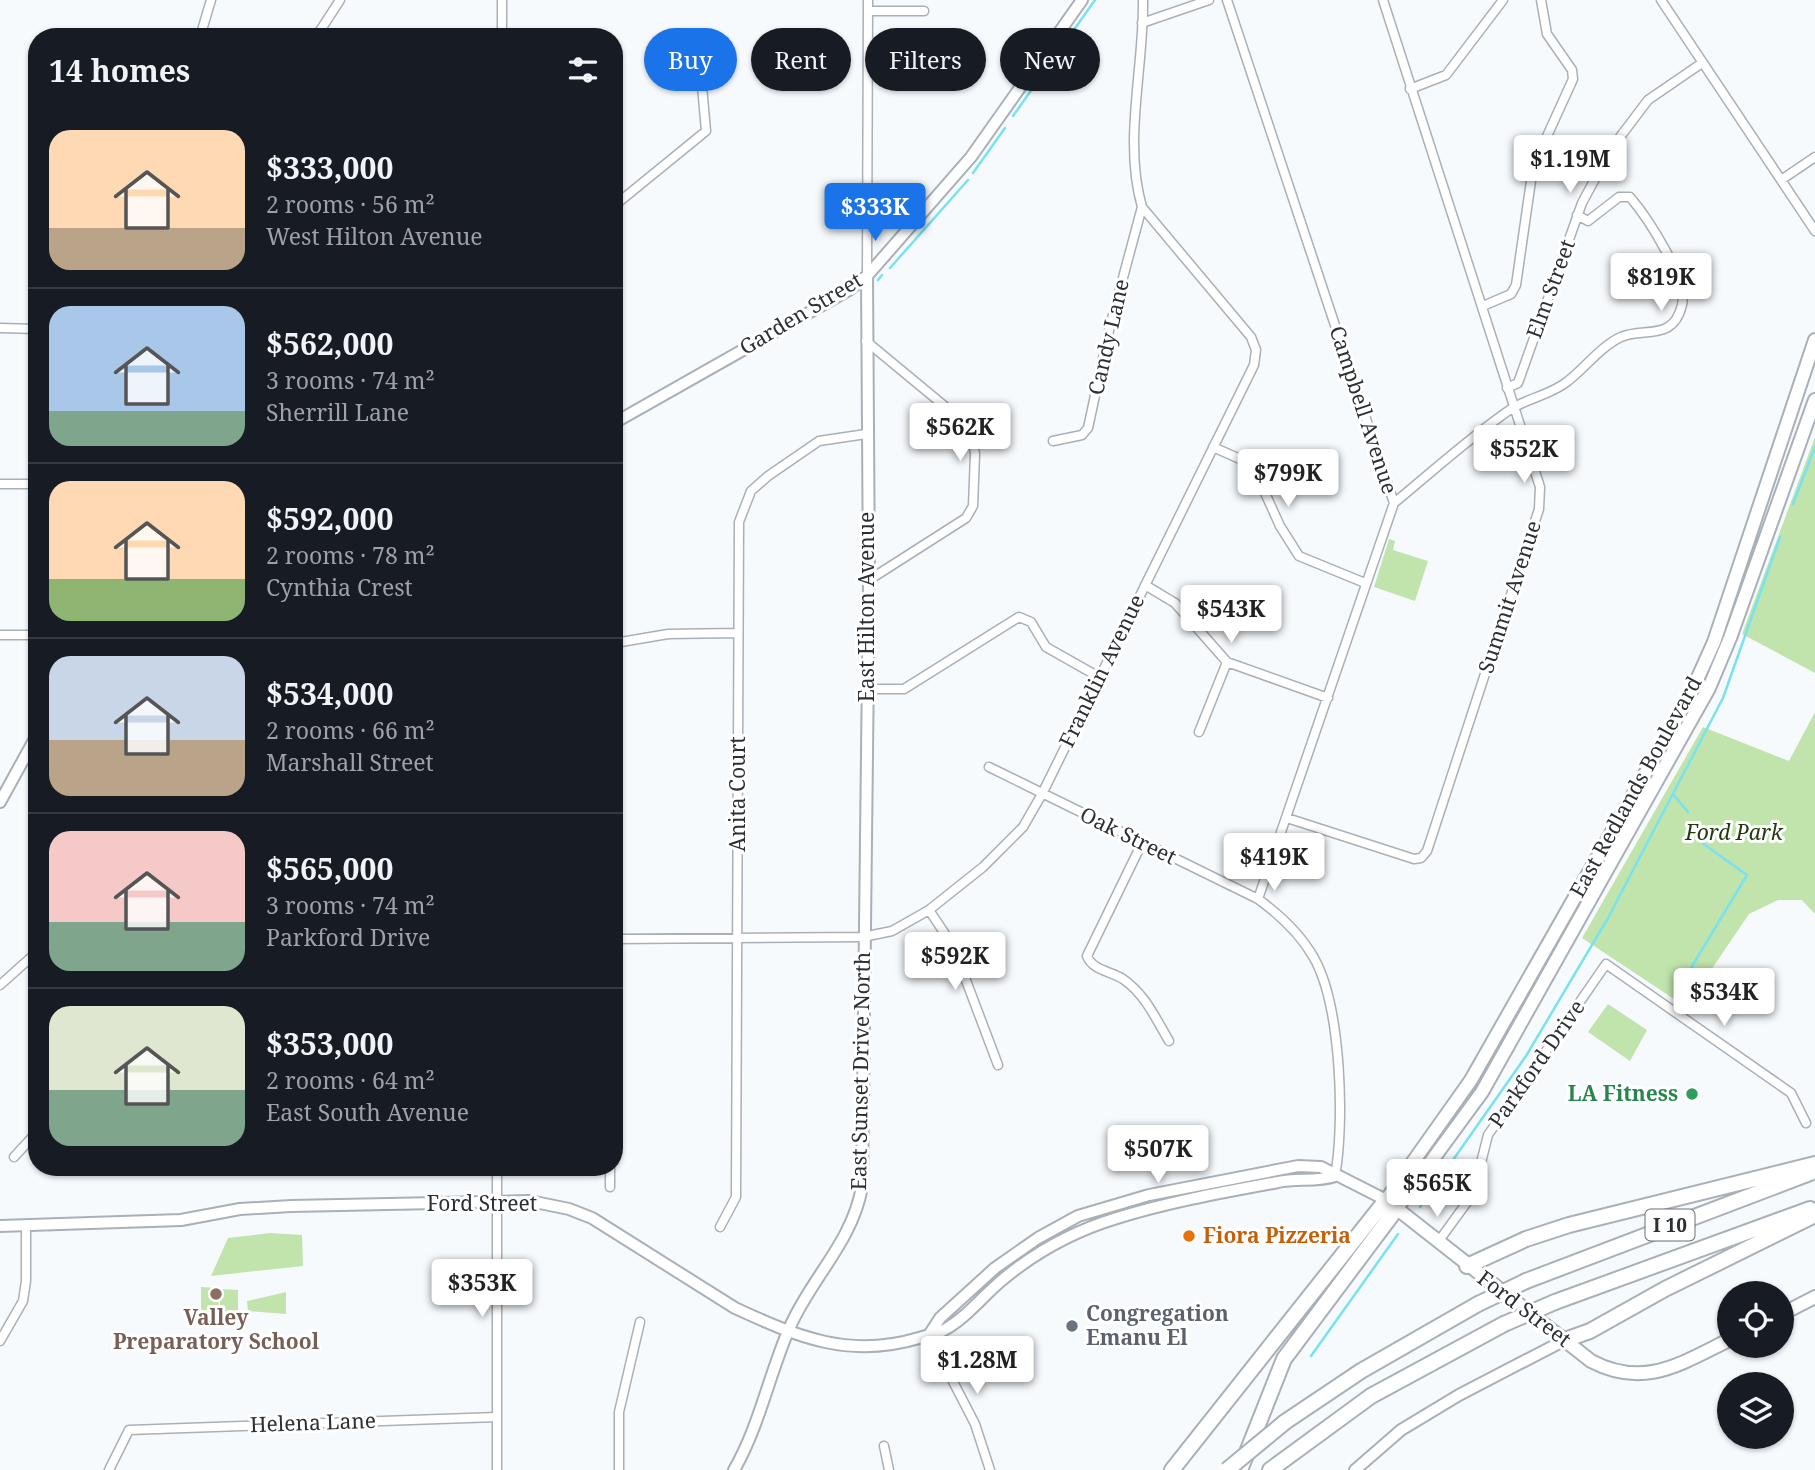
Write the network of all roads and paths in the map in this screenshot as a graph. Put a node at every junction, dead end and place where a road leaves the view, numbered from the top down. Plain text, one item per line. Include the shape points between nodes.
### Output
1 (211, 0) edge
2 (340, 0) edge
3 (502, 0) edge
4 (868, 0) edge
5 (1082, 0) edge
6 (1143, 0) edge
7 (1209, 0) edge
8 (1227, 0) edge
9 (1383, 0) edge
10 (1503, 0) edge
11 (1541, 0) edge
12 (1661, 0) edge
13 (868, 11) junction
14 (923, 11) dead end
15 (1142, 23) junction
16 (203, 28) edge
17 (322, 28) edge
18 (502, 28) edge
19 (1702, 63) junction
20 (1410, 89) junction
21 (702, 91) edge
22 (1815, 157) edge
23 (1781, 180) junction
24 (623, 199) edge
25 (1142, 207) junction
26 (1577, 215) junction
27 (1815, 231) edge
28 (866, 276) junction
29 (1483, 306) junction
30 (0, 328) edge
31 (28, 328) edge
32 (1815, 340) edge
33 (866, 341) junction
34 (1507, 388) junction
35 (1815, 400) edge
36 (1513, 408) junction
37 (623, 418) edge
38 (866, 434) junction
39 (1053, 441) dead end
40 (1213, 447) junction
41 (0, 484) edge
42 (28, 484) edge
43 (1394, 503) junction
44 (869, 580) junction
45 (1365, 583) junction
46 (1145, 585) junction
47 (738, 633) junction
48 (0, 635) edge
49 (28, 635) edge
50 (623, 642) edge
51 (1227, 662) junction
52 (1099, 677) junction
53 (868, 689) junction
54 (1328, 698) junction
55 (1199, 732) dead end
56 (28, 753) edge
57 (989, 767) dead end
58 (1042, 794) junction
59 (0, 802) edge
60 (1287, 818) junction
61 (1142, 843) junction
62 (1258, 899) junction
63 (929, 910) junction
64 (863, 937) junction
65 (623, 939) edge
66 (737, 939) junction
67 (28, 961) edge
68 (0, 985) edge
69 (1169, 1041) dead end
70 (998, 1065) dead end
71 (1806, 1123) dead end
72 (28, 1142) edge
73 (14, 1157) dead end
74 (1815, 1164) edge
75 (1815, 1171) edge
76 (497, 1176) edge
77 (610, 1176) edge
78 (1335, 1176) junction
79 (610, 1187) dead end
80 (1193, 1187) junction
81 (497, 1201) junction
82 (1391, 1204) junction
83 (1815, 1207) edge
84 (1153, 1209) junction
85 (1815, 1215) edge
86 (26, 1225) junction
87 (0, 1226) edge
88 (720, 1227) dead end
89 (1438, 1242) junction
90 (1467, 1266) junction
91 (1815, 1297) edge
92 (1794, 1308) edge
93 (640, 1322) dead end
94 (789, 1330) junction
95 (929, 1335) junction
96 (1565, 1340) junction
97 (0, 1341) edge
98 (1717, 1346) edge
99 (497, 1417) junction
100 (884, 1446) dead end
101 (109, 1470) edge
102 (497, 1470) edge
103 (619, 1470) edge
104 (734, 1470) edge
105 (889, 1470) edge
106 (990, 1470) edge
107 (1172, 1470) edge
108 (1227, 1470) edge
109 (1240, 1470) edge
110 (1270, 1470) edge
111 (1355, 1470) edge

1 - 16 street
2 - 17 street
3 - 18 street
4 - 13 street
5 - 28 street, Garden Street via 971,157
6 - 15 street, Franklin Avenue
7 - 15 street
8 - 43 street, Campbell Avenue
9 - 20 street, Summit Avenue
10 - 20 street via 1446,75
11 - 29 street via 1547,34 1572,70 1573,79 1533,167 1517,285 1511,294
12 - 19 street
13 - 14 street
13 - 28 street
15 - 25 street, Franklin Avenue via 1135,162
19 - 23 street
19 - 26 street, Elm Street via 1648,100 1617,141
20 - 29 street, Summit Avenue
21 - 24 street via 706,131
22 - 23 street
23 - 27 street
25 - 39 street, Candy Lane via 1088,428 1082,435
25 - 40 street, Franklin Avenue via 1251,337 1256,351 1254,365
26 - 34 street, Elm Street via 1518,383
26 - 36 street via 1588,221 1619,197 1630,197 1646,215 1681,283 1682,307 1666,328 1622,336 1566,383
28 - 33 street, East Hilton Avenue
28 - 37 street, Garden Street via 849,290
29 - 34 street, Summit Avenue
30 - 31 street
32 - 82 main road, East Redlands Boulevard via 1714,642 1691,693 1471,1080
33 - 38 street, East Hilton Avenue
33 - 44 street via 965,423 973,441 975,465 974,506 966,518
34 - 36 street, Summit Avenue
35 - 82 main road, East Redlands Boulevard via 1709,688 1482,1091
36 - 43 street
36 - 60 street, Summit Avenue via 1540,487 1539,509 1427,851 1414,859
38 - 44 street, East Hilton Avenue
38 - 47 street, Anita Court via 819,441 751,491 740,522
40 - 45 street via 1240,459 1255,474 1298,556
40 - 46 street, Franklin Avenue
41 - 42 street
43 - 45 street, Campbell Avenue
44 - 53 street, East Hilton Avenue
45 - 54 street, Campbell Avenue
46 - 51 street via 1175,603
46 - 52 street, Franklin Avenue
47 - 50 street via 668,634
47 - 66 street, Anita Court
48 - 49 street
51 - 54 street
51 - 55 street
52 - 53 street via 1046,647 1027,617 1019,617 904,689
52 - 58 street, Franklin Avenue
53 - 64 street, East Hilton Avenue
54 - 60 street, Campbell Avenue
56 - 59 street
57 - 58 street, Oak Street
58 - 61 street, Oak Street
58 - 63 street, Franklin Avenue via 1023,827 983,867
60 - 62 street, Campbell Avenue
61 - 62 street, Oak Street
61 - 69 street via 1087,956 1095,967 1122,978 1141,994
62 - 78 street, Oak Street via 1295,931 1325,982 1340,1121
63 - 64 street, Franklin Avenue via 892,931
63 - 70 street via 953,946
64 - 66 street, Franklin Avenue
64 - 94 street, East Sunset Drive North via 862,1187 846,1236
65 - 66 street, Franklin Avenue
66 - 88 street, Anita Court via 736,1196
67 - 68 street
71 - 89 street, Parkford Drive via 1791,1093 1606,964 1488,1135 1473,1194
72 - 73 street
74 - 90 highway via 1569,1225
75 - 108 highway, I 10, bridge via 1526,1281 1478,1304 1362,1371 1285,1422
76 - 81 street
77 - 79 street
78 - 80 street, Ford Street via 1321,1167 1298,1166
78 - 82 street, Ford Street
78 - 84 street, Ford Street via 1278,1182
80 - 84 street via 1186,1195 1158,1201
80 - 95 street, Ford Street via 1078,1216 1038,1238 995,1268 940,1318
81 - 86 street, Ford Street via 291,1206 181,1220
81 - 94 street, Ford Street via 546,1203 592,1218 735,1308
81 - 99 street
82 - 89 main road, Ford Street
82 - 107 highway
82 - 109 highway via 1284,1359
83 - 110 highway, I 10, bridge via 1504,1324 1371,1396
84 - 95 street, Ford Street via 1084,1229 1044,1250 944,1330
85 - 96 highway
86 - 87 street, Ford Street
86 - 97 street via 23,1301
89 - 90 main road, Ford Street
90 - 96 main road, Ford Street
91 - 92 main road
93 - 103 street via 619,1412
94 - 95 street, Ford Street via 826,1344 854,1348 898,1344
94 - 104 street, East Sunset Drive North
95 - 106 street via 975,1424
96 - 98 main road, Ford Street via 1607,1369 1643,1375 1664,1371
96 - 111 street via 1401,1430
99 - 101 street, Helena Lane via 129,1430
99 - 102 street
100 - 105 street

